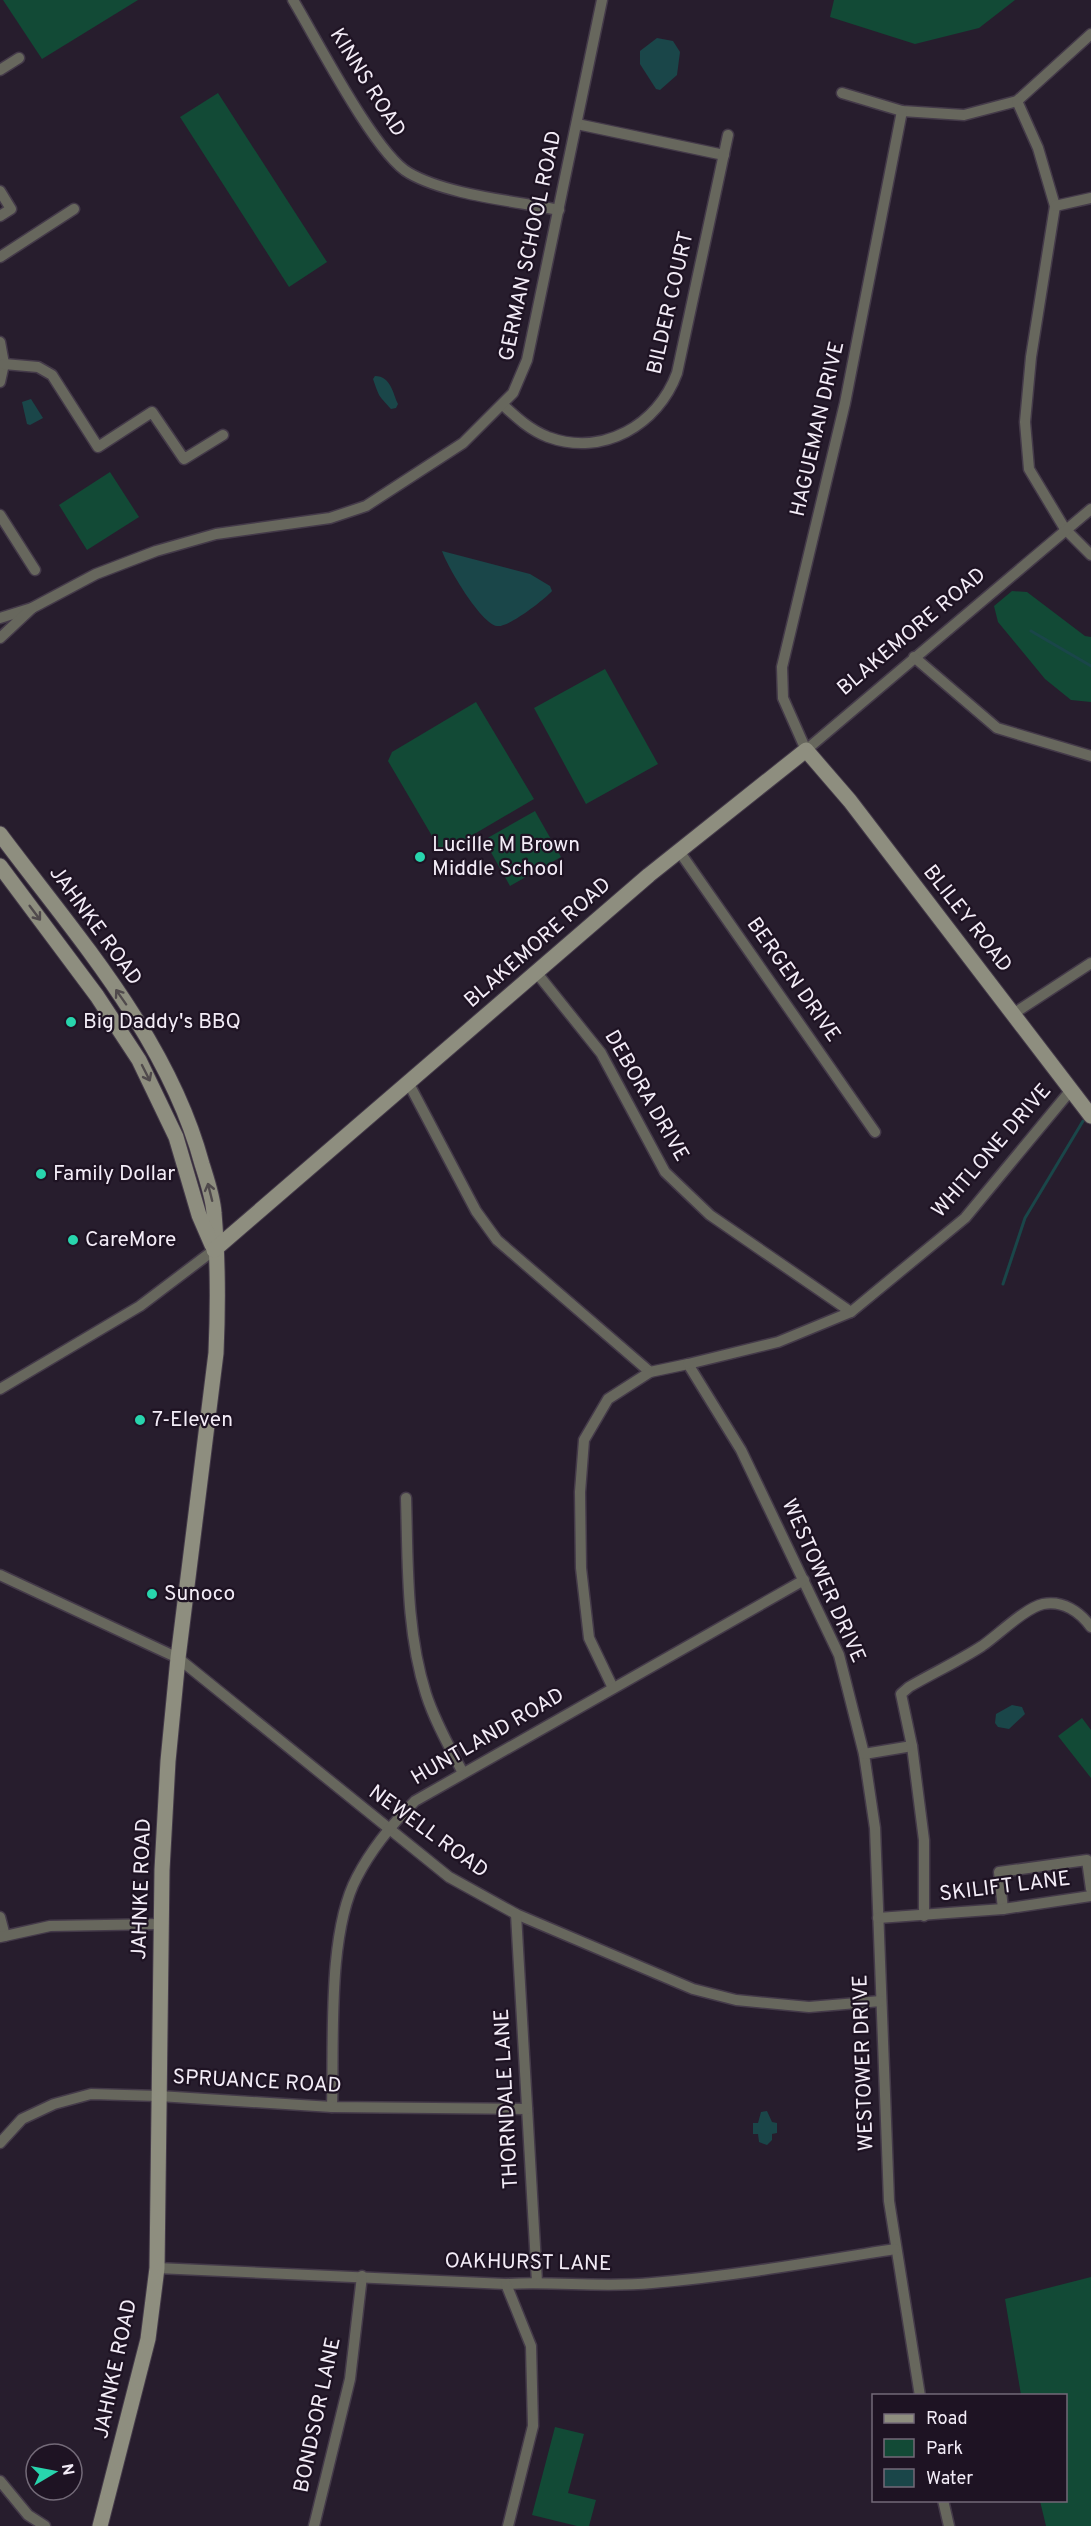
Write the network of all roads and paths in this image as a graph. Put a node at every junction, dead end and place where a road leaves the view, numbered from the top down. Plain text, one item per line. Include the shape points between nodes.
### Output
1 (293, 0) edge
2 (602, 0) edge
3 (1091, 34) edge
4 (19, 58) dead end
5 (0, 70) edge
6 (842, 93) dead end
7 (1017, 101) junction
8 (902, 111) junction
9 (577, 124) junction
10 (728, 135) dead end
11 (724, 155) junction
12 (0, 191) edge
13 (1091, 198) edge
14 (1055, 206) junction
15 (74, 209) dead end
16 (559, 210) junction
17 (0, 216) edge
18 (0, 257) edge
19 (0, 342) edge
20 (4, 364) junction
21 (0, 382) edge
22 (503, 405) junction
23 (223, 435) dead end
24 (1091, 509) edge
25 (0, 515) edge
26 (1065, 529) junction
27 (1091, 555) edge
28 (35, 570) dead end
29 (32, 608) junction
30 (0, 618) edge
31 (0, 638) edge
32 (914, 657) junction
33 (806, 750) junction
34 (1091, 756) edge
35 (0, 834) edge
36 (679, 851) junction
37 (0, 866) edge
38 (1091, 963) edge
39 (536, 972) junction
40 (1013, 1014) junction
41 (408, 1082) junction
42 (1071, 1090) junction
43 (1091, 1116) edge
44 (875, 1132) dead end
45 (214, 1250) junction
46 (851, 1312) junction
47 (688, 1364) junction
48 (650, 1372) junction
49 (0, 1389) edge
50 (405, 1498) dead end
51 (0, 1575) edge
52 (804, 1580) junction
53 (1091, 1627) edge
54 (177, 1658) junction
55 (613, 1688) junction
56 (912, 1746) junction
57 (864, 1754) junction
58 (463, 1773) junction
59 (387, 1830) junction
60 (1091, 1889) edge
61 (1091, 1896) edge
62 (1003, 1909) junction
63 (516, 1914) junction
64 (924, 1916) junction
65 (0, 1917) edge
66 (878, 1918) junction
67 (161, 1924) junction
68 (3, 1936) edge
69 (881, 2001) junction
70 (159, 2096) junction
71 (332, 2107) junction
72 (527, 2109) junction
73 (0, 2143) edge
74 (895, 2249) junction
75 (157, 2268) junction
76 (362, 2276) junction
77 (537, 2282) junction
78 (506, 2284) junction
79 (920, 2394) edge
80 (0, 2481) edge
81 (944, 2502) edge
82 (45, 2526) edge
83 (100, 2526) edge
84 (314, 2526) edge
85 (508, 2526) edge
86 (950, 2526) edge

1 - 16 street, KINNS ROAD via 378,141 407,172 445,187
2 - 9 street, GERMAN SCHOOL ROAD
3 - 7 street
4 - 5 street
6 - 8 street
7 - 8 street via 964,115
7 - 14 street via 1038,148
8 - 33 street, HAGUEMAN DRIVE via 845,403 782,667 783,698
9 - 11 street
9 - 16 street, GERMAN SCHOOL ROAD
10 - 11 street, BILDER COURT
11 - 22 street, BILDER COURT via 677,372 658,408 620,436 576,443 537,432
12 - 17 street via 11,209
13 - 14 street
14 - 26 street via 1025,422 1029,469
15 - 18 street
16 - 22 street, GERMAN SCHOOL ROAD via 527,360 519,382
19 - 20 street
20 - 21 street
20 - 23 street via 47,370 98,447 152,412 184,459
22 - 29 street, GERMAN SCHOOL ROAD via 450,453 353,512 318,521 216,534 156,550 96,574
24 - 26 street, BLAKEMORE ROAD
25 - 28 street
26 - 27 street
26 - 32 street, BLAKEMORE ROAD
29 - 30 street, GERMAN SCHOOL ROAD
29 - 31 street, GERMAN SCHOOL ROAD
32 - 33 street, BLAKEMORE ROAD
32 - 34 street via 997,728
33 - 36 main road, BLAKEMORE ROAD
33 - 40 main road, BLILEY ROAD via 850,801
45 -> 35 main road, JAHNKE ROAD via 214,1212 200,1155 162,1064 110,982
36 - 39 main road, BLAKEMORE ROAD
36 - 44 street, BERGEN DRIVE
37 -> 45 main road, JAHNKE ROAD via 110,1013 139,1060 176,1137 199,1215
38 - 40 street
39 - 41 main road, BLAKEMORE ROAD
39 - 46 street, DEBORA DRIVE via 601,1053 665,1172 710,1215
40 - 42 main road, BLILEY ROAD
41 - 45 main road, BLAKEMORE ROAD
41 - 48 street via 486,1227 507,1251
42 - 43 main road, BLILEY ROAD
42 - 46 street, WHITLONE DRIVE via 965,1218
45 - 49 street, BLAKEMORE ROAD via 140,1306
45 - 54 main road, JAHNKE ROAD via 216,1353
46 - 47 street, WHITLONE DRIVE via 778,1342
47 - 48 street
47 - 52 street, WESTOWER DRIVE via 741,1450
48 - 55 street via 608,1399 584,1440 581,1568 589,1638
50 - 58 street via 416,1655 426,1695
51 - 54 street, NEWELL ROAD
52 - 55 street, HUNTLAND ROAD
52 - 57 street, WESTOWER DRIVE via 839,1655
53 - 56 street via 1076,1611 1043,1604 980,1647 909,1687 901,1694
54 - 59 street, NEWELL ROAD
54 - 67 main road, JAHNKE ROAD
55 - 58 street, HUNTLAND ROAD
56 - 57 street
56 - 64 street via 924,1840
57 - 66 street, WESTOWER DRIVE via 875,1828
58 - 59 street, HUNTLAND ROAD via 415,1801
59 - 63 street, NEWELL ROAD via 449,1877
59 - 71 street, HUNTLAND ROAD via 356,1878 338,1932
60 - 62 street via 1087,1860 999,1872
61 - 62 street, SKILIFT LANE
62 - 64 street, SKILIFT LANE
63 - 69 street, NEWELL ROAD via 693,1989 716,1995 809,2007
63 - 72 street, THORNDALE LANE
64 - 66 street, SKILIFT LANE
65 - 68 street
66 - 69 street, WESTOWER DRIVE
67 - 68 street via 50,1926
67 - 70 main road, JAHNKE ROAD
69 - 74 street, WESTOWER DRIVE via 889,2201
70 - 71 street, SPRUANCE ROAD
70 - 73 street, SPRUANCE ROAD via 91,2094 54,2104 22,2119
70 - 75 main road, JAHNKE ROAD
71 - 72 street, SPRUANCE ROAD
72 - 77 street, THORNDALE LANE
74 - 77 street, OAKHURST LANE via 753,2272 652,2283
74 - 79 street, WESTOWER DRIVE
75 - 76 street, OAKHURST LANE
75 - 83 main road, JAHNKE ROAD via 148,2339
76 - 78 street, OAKHURST LANE
76 - 84 street, BONDSOR LANE via 350,2379
77 - 78 street, OAKHURST LANE
78 - 85 street via 531,2346 533,2426
80 - 82 street via 28,2516
81 - 86 street

